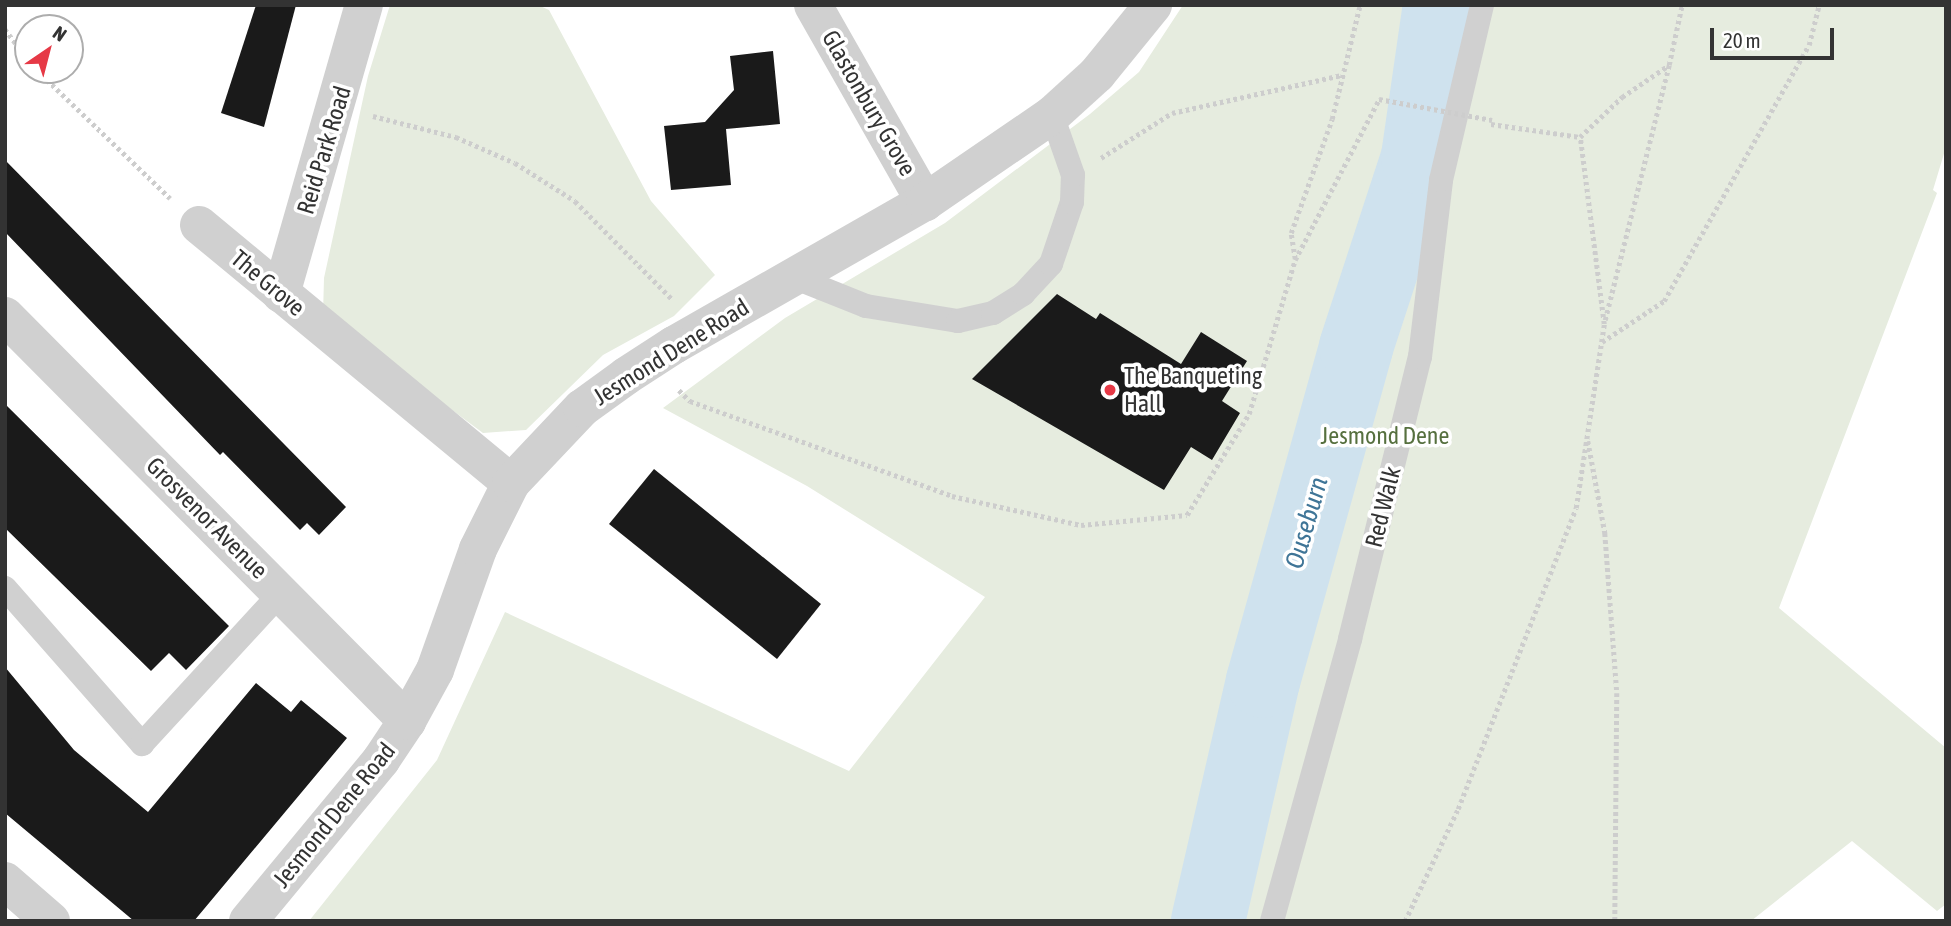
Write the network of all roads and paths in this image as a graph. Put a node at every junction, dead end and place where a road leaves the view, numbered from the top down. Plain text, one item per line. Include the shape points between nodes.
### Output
1 (364, 5) edge
2 (813, 5) edge
3 (1153, 5) edge
4 (1360, 5) edge
5 (1482, 5) edge
6 (1682, 5) edge
7 (1819, 5) edge
8 (1669, 65) junction
9 (1342, 75) junction
10 (52, 84) edge
11 (338, 108) junction
12 (1052, 115) junction
13 (1580, 137) junction
14 (1073, 175) junction
15 (925, 202) junction
16 (199, 225) joint
17 (1295, 260) junction
18 (796, 278) junction
19 (281, 294) junction
20 (677, 304) dead end
21 (5, 316) edge
22 (1604, 324) junction
23 (1601, 342) junction
24 (673, 363) junction
25 (1587, 437) junction
26 (511, 483) junction
27 (5, 589) edge
28 (282, 592) junction
29 (407, 721) junction
30 (5, 881) edge
31 (51, 921) edge
32 (248, 921) edge
33 (1272, 921) edge
34 (1405, 921) edge
35 (1615, 921) edge

1 - 11 street, Reid Park Road
2 - 15 street, Glastonbury Grove
3 - 12 street, Jesmond Dene Road via 1097,74
4 - 9 path
5 - 33 lane, Red Walk via 1445,156 1420,357 1350,639
6 - 8 path
7 - 23 path via 1809,45 1664,301
8 - 13 path via 1622,97
8 - 22 path
9 - 14 path via 1172,113
9 - 17 path via 1332,118 1291,233
10 - 16 path
11 - 19 street, Reid Park Road
11 - 20 path via 456,137 515,163 575,201
12 - 14 lane
12 - 15 street, Jesmond Dene Road
13 - 17 path, bridge via 1379,99
13 - 22 path
14 - 18 lane via 1072,202 1051,264 1023,294 993,313 958,321 910,316 866,306
15 - 18 street, Jesmond Dene Road
16 - 19 street, The Grove
17 - 24 path via 1249,414 1187,515 1081,525 951,496 690,401
18 - 24 street, Jesmond Dene Road
19 - 26 street, The Grove
21 - 28 street, Grosvenor Avenue
22 - 23 path
23 - 25 path
24 - 26 street, Jesmond Dene Road, bridge via 626,376 582,408
25 - 34 path via 1576,508 1458,809
25 - 35 path via 1605,533 1617,693
26 - 29 street, Jesmond Dene Road via 478,549 435,670
27 - 28 lane via 142,744
28 - 29 street, Grosvenor Avenue
29 - 32 street, Jesmond Dene Road via 382,761
30 - 31 street

